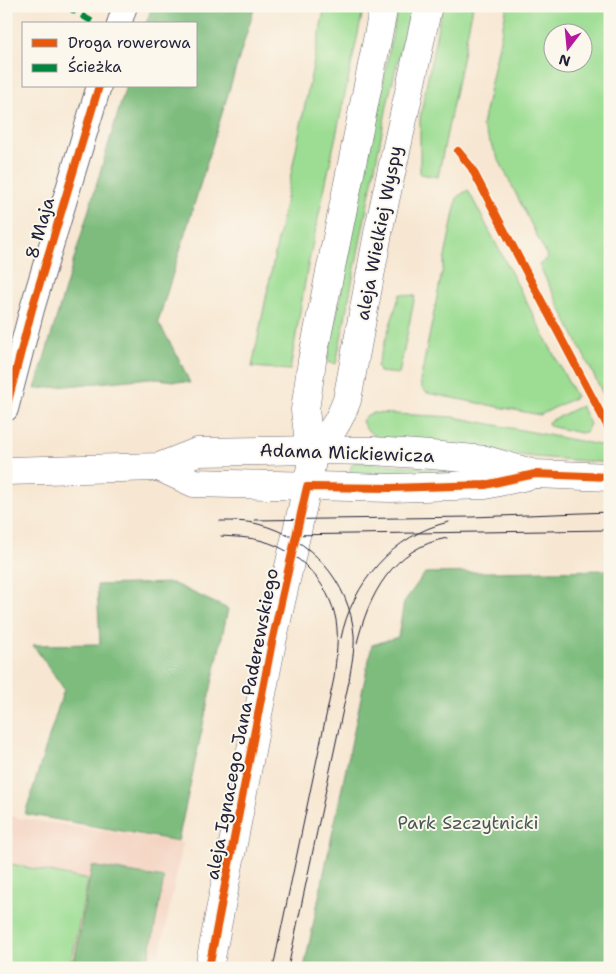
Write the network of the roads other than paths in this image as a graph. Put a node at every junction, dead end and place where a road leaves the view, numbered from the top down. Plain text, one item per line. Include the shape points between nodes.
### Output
1 (125, 6) edge
2 (384, 6) edge
3 (428, 6) edge
4 (120, 22) edge
5 (98, 88) edge
6 (6, 409) edge
7 (314, 450) junction
8 (159, 467) junction
9 (6, 471) edge
10 (535, 474) junction
11 (610, 477) edge
12 (307, 486) junction
13 (209, 968) edge

1 - 4 street
2 - 7 main road via 311,369 306,410 308,434
3 - 7 main road, aleja Wielkiej Wyspy via 379,228 346,400 330,435
5 - 6 street, 8 Maja via 34,301
7 - 8 main road, Adama Mickiewicza via 197,452
7 - 10 main road, Adama Mickiewicza via 486,460
7 - 12 main road
8 - 9 main road, Adama Mickiewicza
8 - 12 main road, Adama Mickiewicza via 194,483
10 - 11 main road, Adama Mickiewicza
10 - 12 main road, Adama Mickiewicza via 485,485
12 - 13 main road, aleja Ignacego Jana Paderewskiego via 272,642

